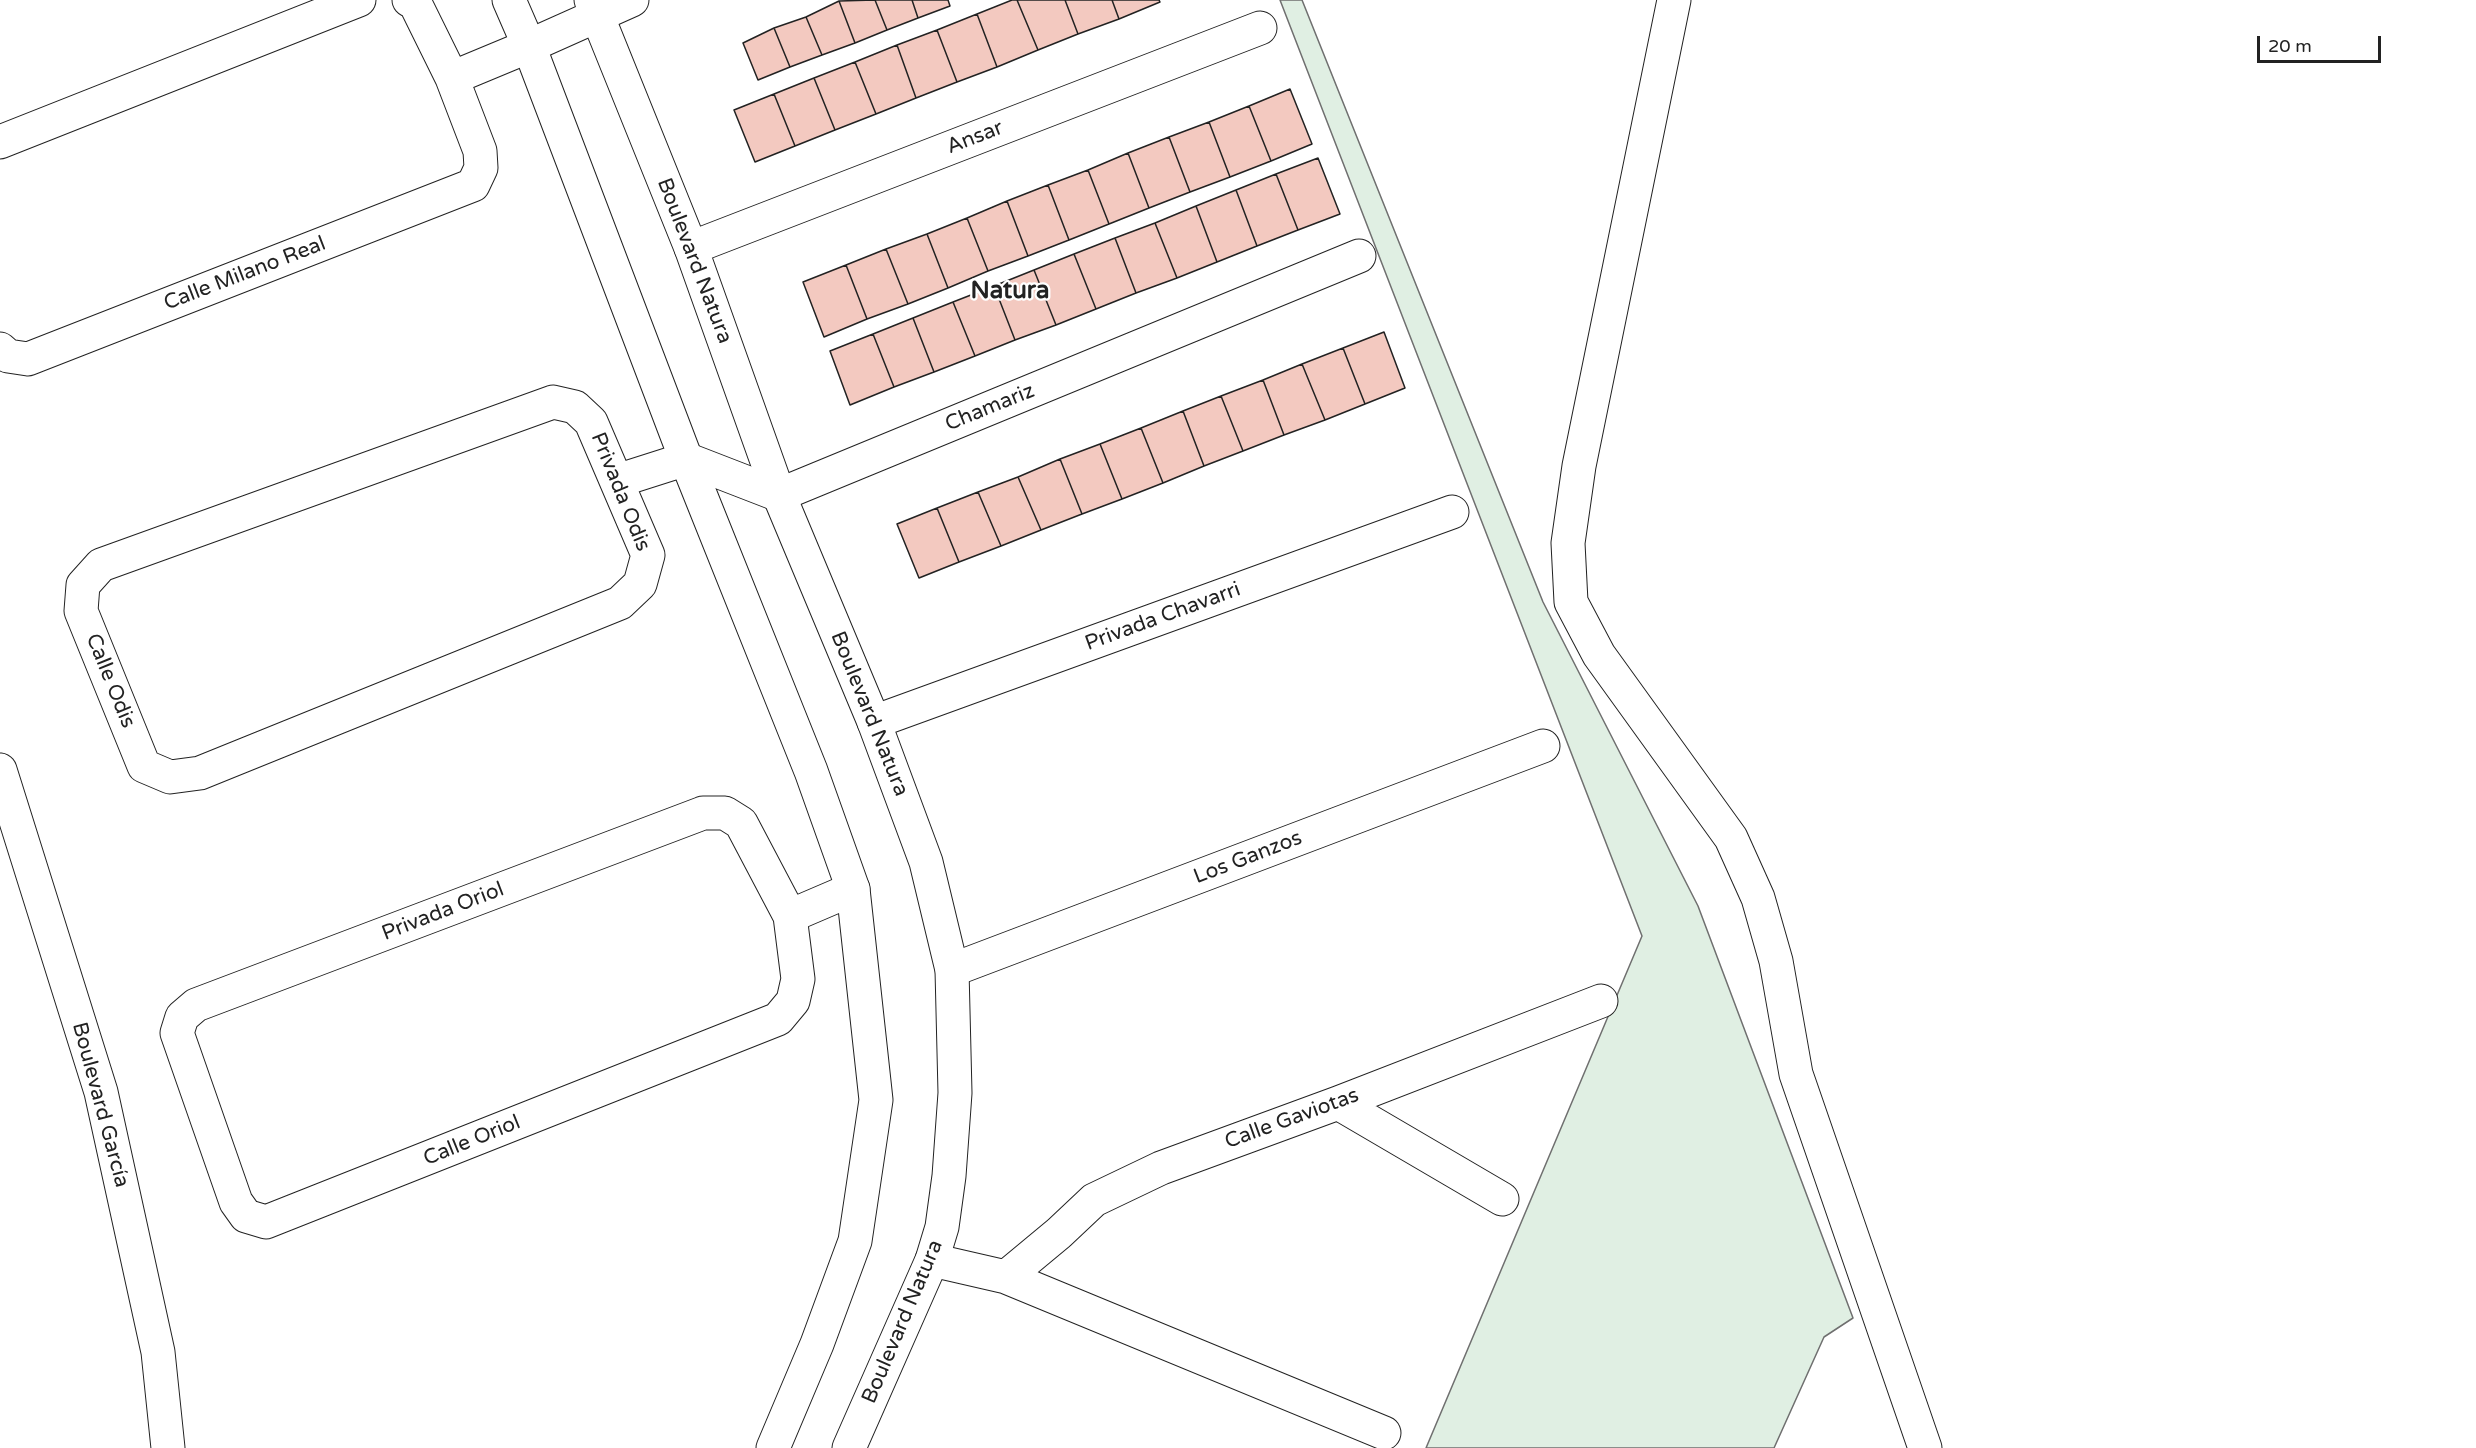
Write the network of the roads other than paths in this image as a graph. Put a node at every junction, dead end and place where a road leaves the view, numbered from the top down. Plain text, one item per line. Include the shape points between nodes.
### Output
1 (359, 0) edge
2 (409, 0) edge
3 (510, 0) edge
4 (632, 0) edge
5 (1674, 0) edge
6 (593, 8) edge
7 (1260, 28) dead end
8 (530, 46) junction
9 (452, 78) junction
10 (0, 142) edge
11 (691, 248) junction
12 (1359, 256) dead end
13 (0, 349) edge
14 (575, 407) joint
15 (686, 459) junction
16 (617, 482) junction
17 (779, 495) junction
18 (1452, 512) dead end
19 (640, 584) joint
20 (874, 722) junction
21 (1543, 746) dead end
22 (0, 770) edge
23 (725, 813) joint
24 (853, 889) junction
25 (790, 915) junction
26 (952, 970) junction
27 (1601, 1001) dead end
28 (177, 1033) joint
29 (1338, 1103) junction
30 (1502, 1199) dead end
31 (932, 1260) junction
32 (1006, 1277) junction
33 (1384, 1433) dead end
34 (168, 1448) edge
35 (772, 1448) edge
36 (849, 1448) edge
37 (1924, 1448) edge

1 - 10 street
2 - 9 street via 415,3
3 - 8 street
4 - 6 street
5 - 37 street via 1579,466 1569,543 1571,602 1599,655 1731,838 1758,898 1776,961 1796,1074
6 - 8 street
6 - 11 street, Boulevard Natura
7 - 11 street, Ansar
8 - 9 street
8 - 15 street
9 - 13 street, Calle Milano Real via 480,151 481,168 473,186 28,359 8,357
11 - 17 street, Boulevard Natura
12 - 17 street, Chamariz
14 - 16 street, Privada Odis via 591,422
14 - 19 street, Calle Odis via 553,402 101,565 83,585 81,611 144,766 170,777 200,773 620,603
15 - 16 street
15 - 17 street
15 - 24 street via 811,771
16 - 19 street, Privada Odis via 648,555
17 - 20 street, Boulevard Natura
18 - 20 street, Privada Chavarri
20 - 26 street, Boulevard Natura via 926,862
21 - 26 street, Los Ganzos
22 - 34 street, Boulevard García via 100,1092 158,1352
23 - 25 street, Calle Oriol via 741,824
23 - 28 street, Privada Oriol via 703,813 196,1005 182,1017
24 - 25 street
24 - 35 street via 876,1100 855,1241 817,1344
25 - 28 street, Calle Oriol via 798,979 793,1001 778,1019 266,1222 246,1216 236,1202
26 - 31 street, Boulevard Natura via 955,1093 942,1227
27 - 29 street, Calle Gaviotas
29 - 30 street
29 - 32 street, Calle Gaviotas via 1161,1168 1094,1200
31 - 32 street
31 - 36 street, Boulevard Natura
32 - 33 street

